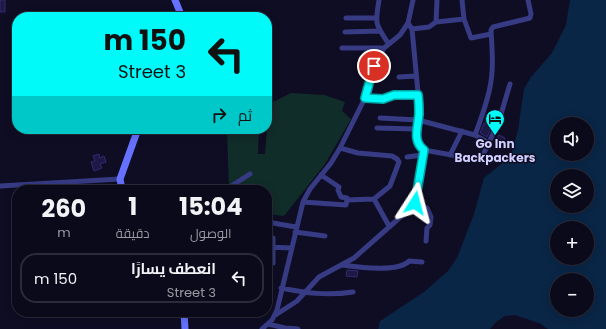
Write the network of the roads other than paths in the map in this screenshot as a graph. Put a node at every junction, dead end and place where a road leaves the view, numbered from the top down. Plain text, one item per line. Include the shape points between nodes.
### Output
1 (175, 0) edge
2 (379, 0) edge
3 (413, 0) edge
4 (437, 0) edge
5 (462, 0) edge
6 (528, 0) edge
7 (180, 12) edge
8 (346, 18) dead end
9 (376, 18) junction
10 (464, 19) junction
11 (436, 22) junction
12 (408, 23) junction
13 (412, 29) junction
14 (380, 31) junction
15 (345, 32) dead end
16 (491, 34) junction
17 (388, 43) junction
18 (342, 48) dead end
19 (384, 48) junction
20 (416, 76) junction
21 (399, 77) dead end
22 (510, 84) dead end
23 (418, 95) junction
24 (365, 98) junction
25 (380, 118) dead end
26 (418, 120) junction
27 (377, 128) dead end
28 (416, 129) junction
29 (462, 131) junction
30 (136, 134) edge
31 (475, 134) junction
32 (489, 143) junction
33 (340, 148) junction
34 (423, 153) junction
35 (450, 155) junction
36 (407, 157) dead end
37 (250, 174) dead end
38 (321, 175) junction
39 (120, 179) junction
40 (12, 185) edge
41 (17, 185) edge
42 (121, 185) edge
43 (233, 185) edge
44 (0, 186) edge
45 (374, 199) junction
46 (348, 200) junction
47 (303, 202) junction
48 (413, 206) junction
49 (272, 223) edge
50 (389, 226) junction
51 (296, 230) junction
52 (325, 236) dead end
53 (273, 238) dead end
54 (426, 241) dead end
55 (273, 247) junction
56 (292, 248) junction
57 (422, 262) dead end
58 (273, 263) dead end
59 (342, 265) junction
60 (281, 288) junction
61 (305, 292) junction
62 (353, 292) dead end
63 (274, 316) junction
64 (184, 317) edge
65 (268, 324) junction
66 (185, 329) edge
67 (262, 329) edge
68 (298, 329) edge

1 - 7 street
2 - 9 street
3 - 12 street
4 - 11 street
5 - 10 street
6 - 16 street via 530,18 493,27
8 - 9 street
9 - 14 street
10 - 11 street
10 - 16 street via 472,39
11 - 13 street via 429,28
12 - 13 street
12 - 17 street via 400,35
13 - 20 street
14 - 15 street
14 - 17 street
16 - 31 street via 491,85
17 - 19 street
18 - 19 street
19 - 24 street via 374,66
20 - 21 street
20 - 23 street
22 - 32 street via 499,121
23 - 24 street via 394,95 383,99
23 - 26 street
24 - 33 street
25 - 26 street
26 - 28 street
26 - 29 street
27 - 28 street
28 - 34 street
29 - 31 street
29 - 35 street
30 - 39 street
31 - 32 street
32 - 35 street via 480,158
33 - 38 street
33 - 45 street via 397,158 399,162 390,186
34 - 35 street
34 - 36 street
34 - 48 street
37 - 43 street
38 - 46 street via 339,187 341,197
38 - 47 street
39 - 41 street
39 - 42 street
40 - 44 street
45 - 46 street
45 - 50 street
46 - 47 street via 346,205 342,206
47 - 51 street
48 - 50 street
48 - 54 street via 427,208 431,218
49 - 51 street
50 - 59 street via 354,258
51 - 52 street
51 - 56 street
53 - 55 street
55 - 56 street
55 - 58 street
56 - 60 street
57 - 59 street via 409,261 405,265 365,268
59 - 61 street via 319,277
60 - 61 street
60 - 63 street
61 - 62 street via 336,295
61 - 63 street
63 - 65 street
64 - 66 street
65 - 67 street
65 - 68 street

